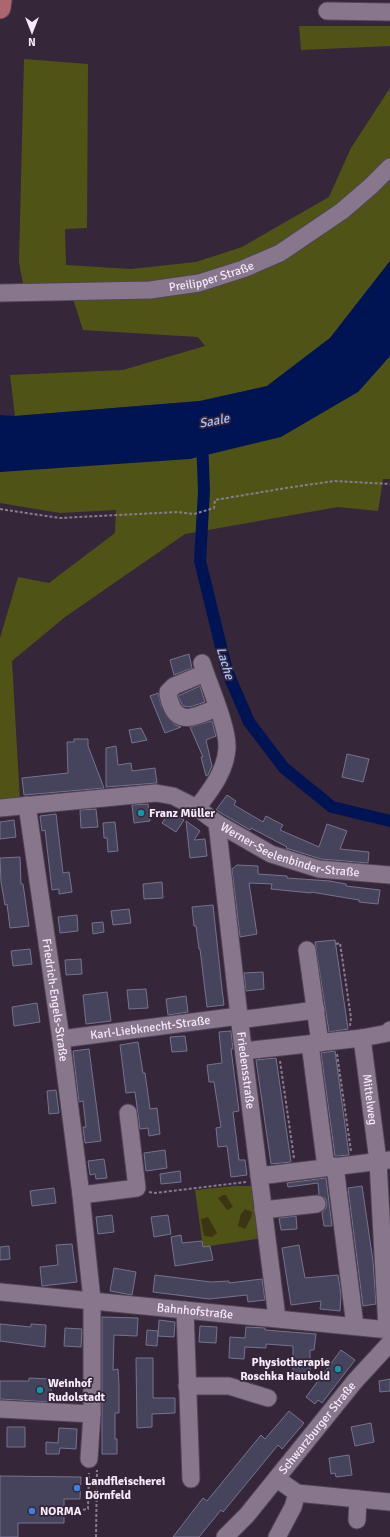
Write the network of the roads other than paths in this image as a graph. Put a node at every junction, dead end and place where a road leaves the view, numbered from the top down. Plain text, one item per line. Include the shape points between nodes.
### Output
1 (1, 0) edge
2 (0, 8) edge
3 (327, 11) dead end
4 (390, 12) edge
5 (390, 167) edge
6 (0, 294) edge
7 (217, 708) junction
8 (27, 805) junction
9 (0, 808) edge
10 (197, 808) junction
11 (217, 822) junction
12 (390, 875) edge
13 (307, 950) dead end
14 (316, 1010) junction
15 (239, 1016) junction
16 (389, 1035) edge
17 (62, 1039) junction
18 (335, 1041) junction
19 (244, 1051) junction
20 (128, 1113) dead end
21 (384, 1161) edge
22 (330, 1167) junction
23 (259, 1178) junction
24 (81, 1195) junction
25 (317, 1204) dead end
26 (263, 1210) junction
27 (0, 1292) edge
28 (92, 1300) junction
29 (185, 1310) junction
30 (277, 1318) junction
31 (355, 1326) junction
32 (389, 1334) edge
33 (187, 1386) junction
34 (268, 1398) dead end
35 (0, 1409) edge
36 (92, 1414) junction
37 (89, 1459) road end
38 (191, 1479) dead end
39 (277, 1479) junction
40 (297, 1493) junction
41 (358, 1499) junction
42 (390, 1502) edge
43 (246, 1515) junction
44 (357, 1520) dead end
45 (225, 1537) edge
46 (235, 1537) edge
47 (276, 1537) edge

1 - 2 main road
3 - 4 street
5 - 6 street, Preilipper Straße via 342,211 280,253 243,269 199,282 150,290
7 - 7 street via 203,668 168,692 175,714 184,718
7 - 10 street via 225,730 227,750 219,776
8 - 9 street, Werner-Seelenbinder-Straße
8 - 10 street, Werner-Seelenbinder-Straße via 156,793 173,796
8 - 17 street, Friedrich-Engels-Straße
10 - 11 street, Werner-Seelenbinder-Straße
11 - 12 street, Werner-Seelenbinder-Straße via 271,854 319,869
11 - 15 street, Friedensstraße
13 - 14 street
14 - 15 street, Karl-Liebknecht-Straße via 246,1019
14 - 18 street
15 - 17 street, Karl-Liebknecht-Straße
15 - 19 street, Friedensstraße
16 - 18 street
17 - 24 street, Friedrich-Engels-Straße
18 - 19 street
18 - 21 street, Mittelweg
18 - 22 street
19 - 23 street, Friedensstraße
20 - 24 street via 137,1188
21 - 22 street
21 - 32 street, Mittelweg
22 - 23 street
22 - 31 street
23 - 26 street, Friedensstraße
24 - 28 street, Friedrich-Engels-Straße
25 - 26 street
26 - 30 street, Friedensstraße
27 - 28 street, Bahnhofstraße
28 - 29 street, Bahnhofstraße
28 - 36 street, Friedrich-Engels-Straße
29 - 30 street, Bahnhofstraße
29 - 33 street
30 - 31 street, Bahnhofstraße
31 - 32 street, Bahnhofstraße
32 - 39 street, Schwarzburger Straße
33 - 34 street via 229,1386
33 - 38 street
35 - 36 street
36 - 37 street, Friedrich-Engels-Straße
39 - 40 street
39 - 43 street, Schwarzburger Straße
40 - 41 street
40 - 47 street via 293,1507
41 - 42 street
41 - 44 street
43 - 45 street, Schwarzburger Straße
43 - 46 street, Schwarzburger Straße

